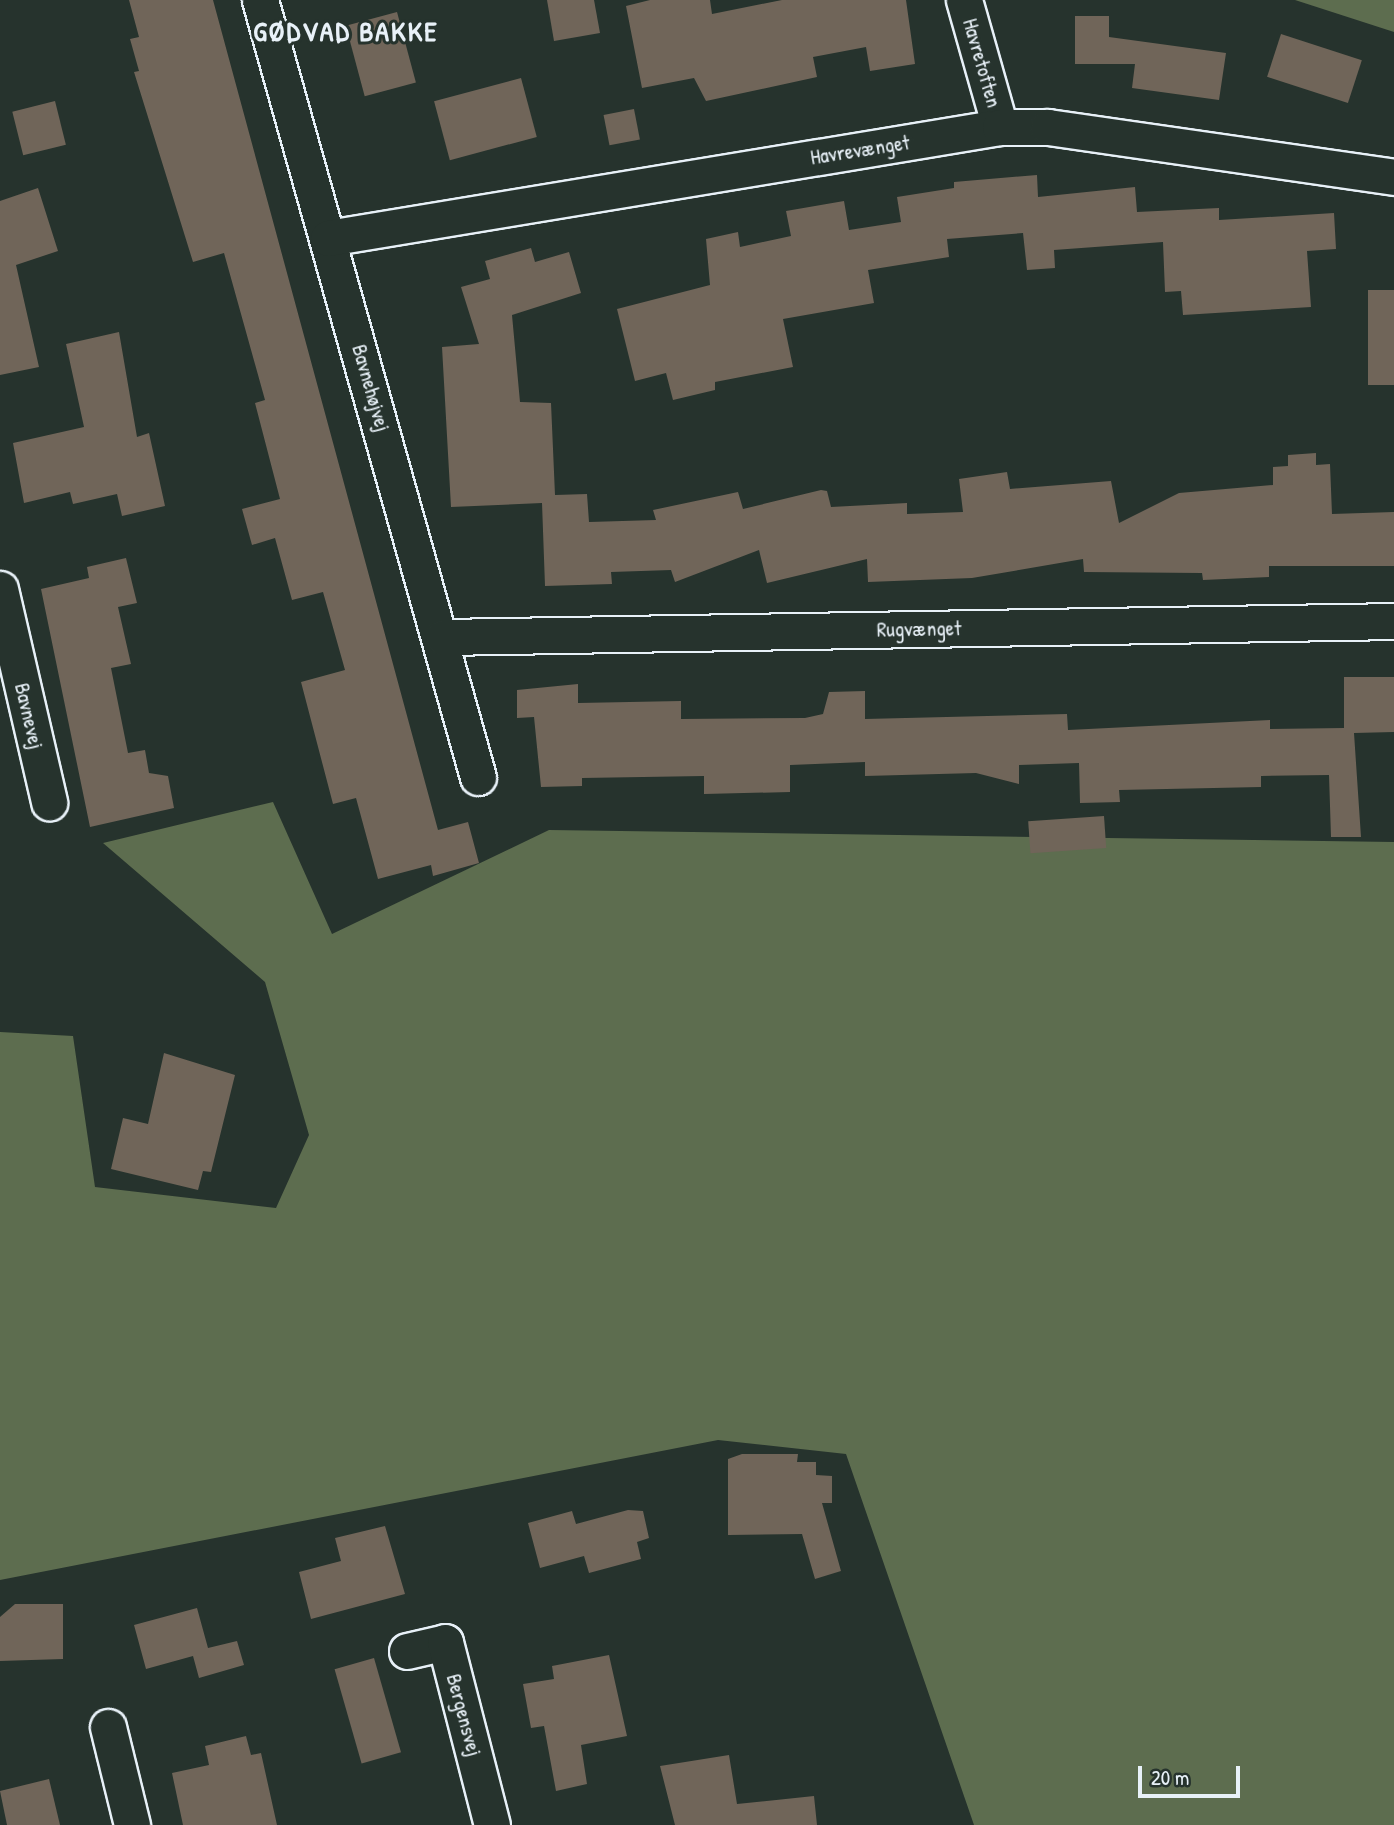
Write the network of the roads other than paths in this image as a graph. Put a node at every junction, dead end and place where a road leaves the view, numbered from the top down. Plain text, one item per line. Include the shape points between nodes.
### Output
1 (260, 0) edge
2 (964, 0) edge
3 (1000, 127) junction
4 (1394, 177) edge
5 (328, 238) junction
6 (0, 589) edge
7 (1394, 621) edge
8 (443, 637) junction
9 (478, 777) dead end
10 (49, 802) dead end
11 (407, 1651) dead end
12 (108, 1727) dead end
13 (132, 1825) edge
14 (492, 1825) edge

1 - 5 street, Bavnehøjvej
2 - 3 street, Havretoften
3 - 4 street, Havrevænget via 1048,127
3 - 5 street, Havrevænget
5 - 8 street, Bavnehøjvej
6 - 10 street, Bavnevej
7 - 8 street, Rugvænget
8 - 9 street, Bavnehøjvej
11 - 14 street, Bergensvej via 445,1642
12 - 13 street

